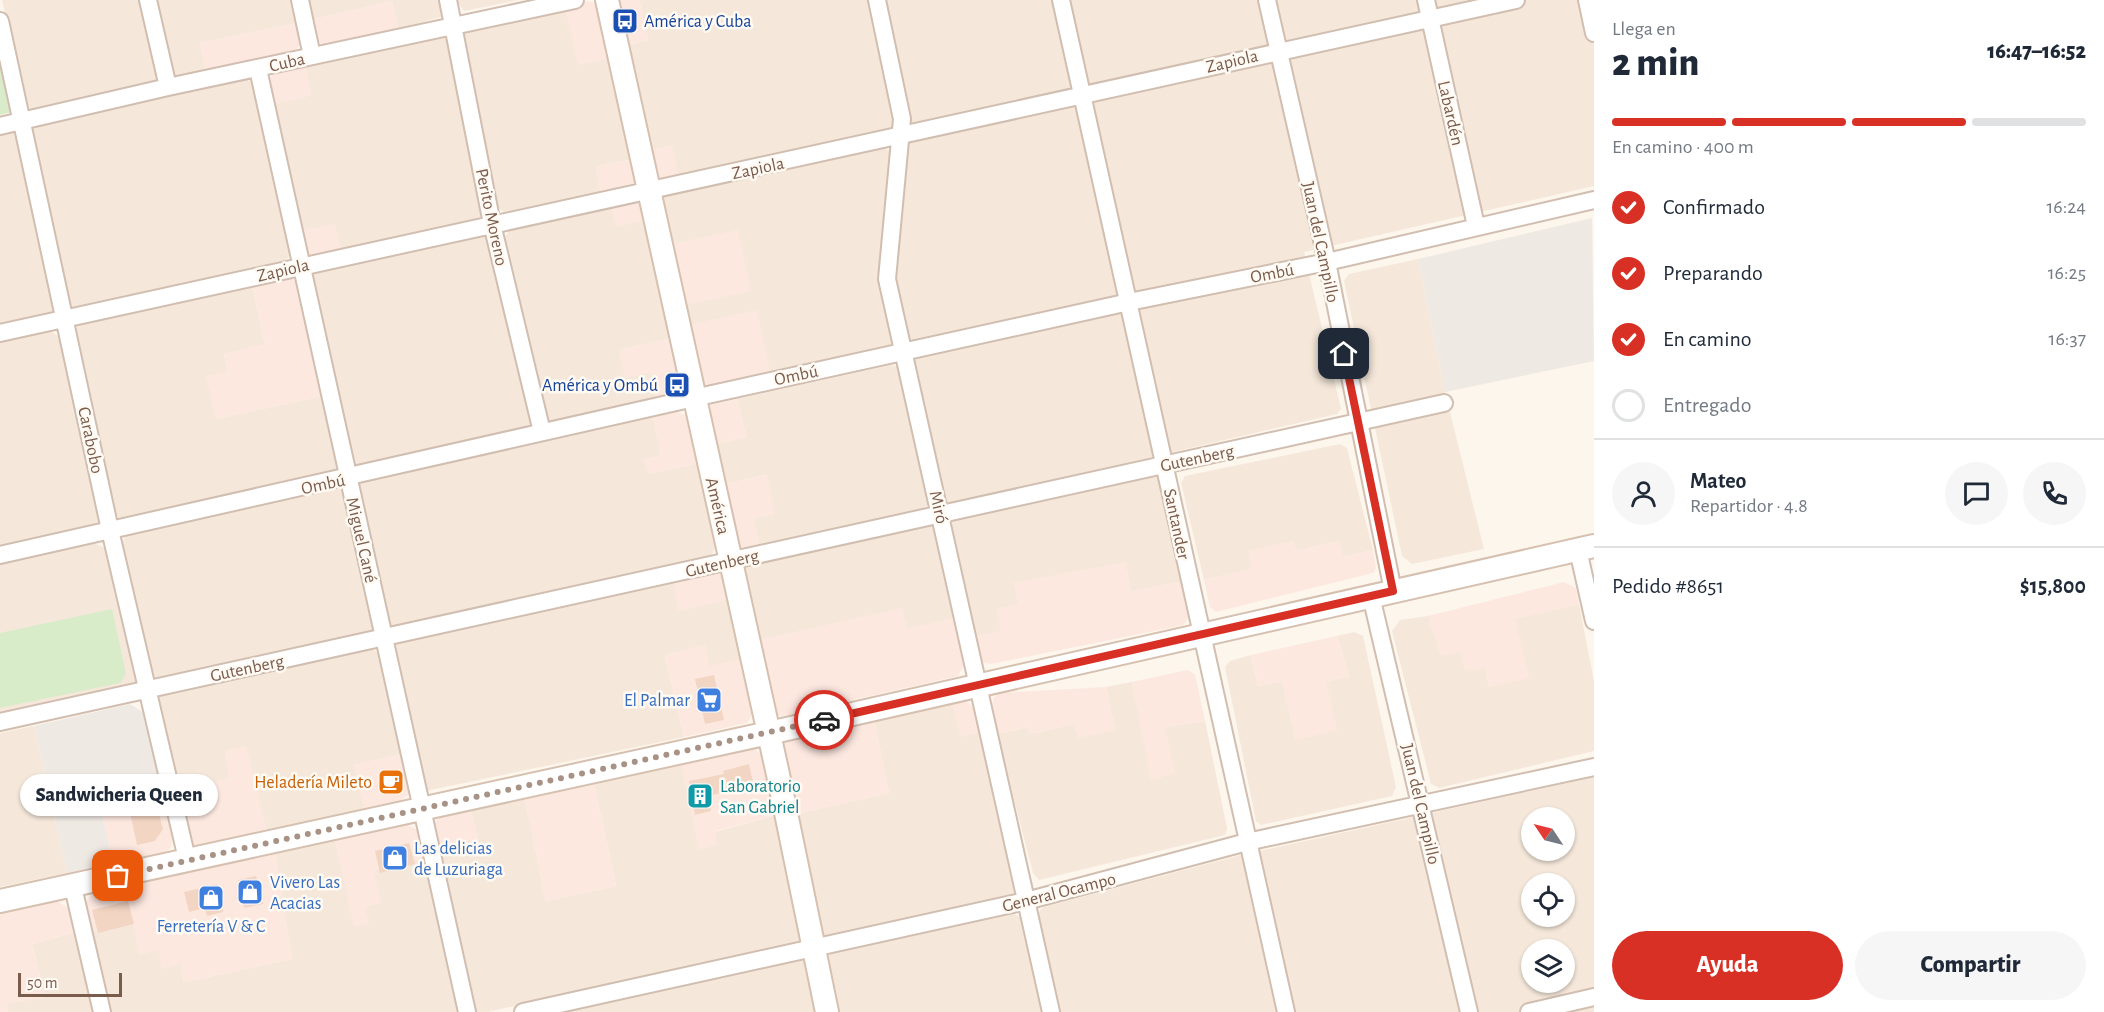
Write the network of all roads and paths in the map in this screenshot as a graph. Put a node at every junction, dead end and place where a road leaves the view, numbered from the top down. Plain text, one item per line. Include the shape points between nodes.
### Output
1 (148, 0) edge
2 (300, 0) edge
3 (448, 0) edge
4 (575, 0) edge
5 (607, 0) edge
6 (878, 0) edge
7 (1061, 0) edge
8 (1267, 0) edge
9 (1426, 0) edge
10 (1516, 0) edge
11 (1587, 0) edge
12 (1430, 17) junction
13 (0, 21) edge
14 (453, 26) junction
15 (1594, 33) edge
16 (1279, 50) junction
17 (312, 56) junction
18 (258, 69) junction
19 (168, 87) junction
20 (1083, 95) junction
21 (23, 121) junction
22 (0, 126) edge
23 (902, 136) junction
24 (648, 192) junction
25 (1594, 200) edge
26 (492, 224) junction
27 (1476, 226) junction
28 (1327, 262) junction
29 (300, 266) junction
30 (1129, 302) junction
31 (65, 319) junction
32 (0, 333) edge
33 (904, 352) junction
34 (694, 398) junction
35 (1444, 403) dead end
36 (1358, 424) junction
37 (542, 432) junction
38 (1164, 465) junction
39 (348, 478) junction
40 (941, 515) junction
41 (110, 530) junction
42 (1586, 548) edge
43 (0, 555) edge
44 (730, 562) junction
45 (1382, 594) junction
46 (1594, 621) edge
47 (1202, 634) junction
48 (384, 638) junction
49 (978, 685) junction
50 (147, 689) junction
51 (0, 722) edge
52 (769, 733) junction
53 (1594, 767) edge
54 (1422, 805) junction
55 (422, 808) junction
56 (1247, 842) junction
57 (187, 859) junction
58 (73, 887) junction
59 (1026, 901) junction
60 (0, 902) edge
61 (814, 950) junction
62 (1594, 998) edge
63 (102, 1012) edge
64 (467, 1012) edge
65 (523, 1012) edge
66 (827, 1012) edge
67 (1051, 1012) edge
68 (1286, 1012) edge
69 (1469, 1012) edge
70 (1529, 1012) edge

1 - 19 street
2 - 17 street
3 - 14 street, Perito Moreno
4 - 14 street, Cuba
5 - 24 main road, América
6 - 23 street, Miró
7 - 20 street, Santander
8 - 16 street, Juan del Campillo
9 - 12 street, Labardén
10 - 12 street, Zapiola
11 - 15 street
12 - 16 street, Zapiola
12 - 27 street, Labardén
13 - 21 street, Carabobo
14 - 17 street, Cuba
14 - 26 street, Perito Moreno
16 - 20 street, Zapiola
16 - 28 street, Juan del Campillo
17 - 18 street, Cuba
18 - 19 street, Cuba
18 - 29 street, Miguel Cané
19 - 21 street, Cuba
20 - 23 street, Zapiola
20 - 30 street, Santander
21 - 22 street, Cuba
21 - 31 street, Carabobo
23 - 24 street, Zapiola
23 - 33 street, Miró via 887,268
24 - 26 street, Zapiola
24 - 34 main road, América
25 - 27 street, Ombú
26 - 29 street, Zapiola
26 - 37 street, Perito Moreno
27 - 28 street, Ombú
28 - 30 street, Ombú
28 - 36 street, Juan del Campillo
29 - 31 street, Zapiola
29 - 39 street, Miguel Cané
30 - 33 street, Ombú
30 - 38 street, Santander
31 - 32 street, Zapiola
31 - 41 street, Carabobo
33 - 34 street, Ombú
33 - 40 street, Miró
34 - 37 street, Ombú
34 - 44 main road, América
35 - 36 street, Gutenberg
36 - 38 street, Gutenberg
36 - 45 street, Juan del Campillo
37 - 39 street, Ombú
38 - 40 street, Gutenberg
38 - 47 street, Santander
39 - 41 street, Ombú
39 - 48 street, Miguel Cané
40 - 44 street, Gutenberg
40 - 49 street, Miró
41 - 43 street, Ombú
41 - 50 street, Carabobo
42 - 45 main road
42 - 46 street
44 - 48 street, Gutenberg
44 - 52 main road, América
45 - 47 main road
45 - 54 street, Juan del Campillo
47 - 49 main road
47 - 56 street, Santander
48 - 50 street, Gutenberg
48 - 55 street, Miguel Cané
49 - 52 main road
49 - 59 street, Miró
50 - 51 street, Gutenberg
50 - 57 street, Carabobo
52 - 55 main road
52 - 61 main road, América
53 - 54 street, General Ocampo
54 - 56 street, General Ocampo
54 - 69 street, Juan del Campillo
55 - 57 main road
55 - 64 street, Miguel Cané
56 - 59 street, General Ocampo
56 - 68 street, Santander
57 - 58 main road
58 - 60 main road
58 - 63 street
59 - 61 street, General Ocampo
59 - 67 street, Miró
61 - 65 street, General Ocampo
61 - 66 main road, América
62 - 70 street

